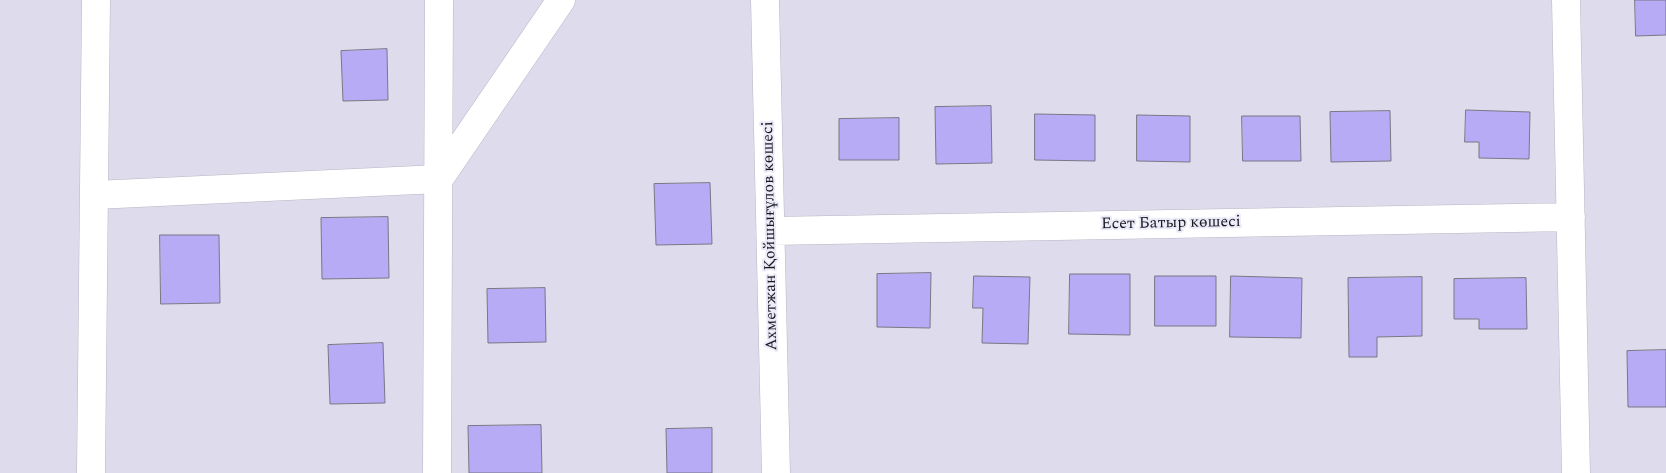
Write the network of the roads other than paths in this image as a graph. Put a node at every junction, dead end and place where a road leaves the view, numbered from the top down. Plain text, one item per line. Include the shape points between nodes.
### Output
1 (96, 0) edge
2 (439, 0) edge
3 (561, 0) edge
4 (765, 0) edge
5 (1566, 0) edge
6 (439, 179) junction
7 (95, 195) junction
8 (1571, 217) junction
9 (770, 231) junction
10 (91, 473) edge
11 (437, 473) edge
12 (776, 473) edge
13 (1576, 473) edge

1 - 7 street
2 - 6 street
3 - 6 street
4 - 9 street, Ахметжан Қойшығұлов көшесі
5 - 8 street
6 - 7 street
6 - 11 street
7 - 10 street
8 - 9 street, Есет Батыр көшесі
8 - 13 street
9 - 12 street, Ахметжан Қойшығұлов көшесі

